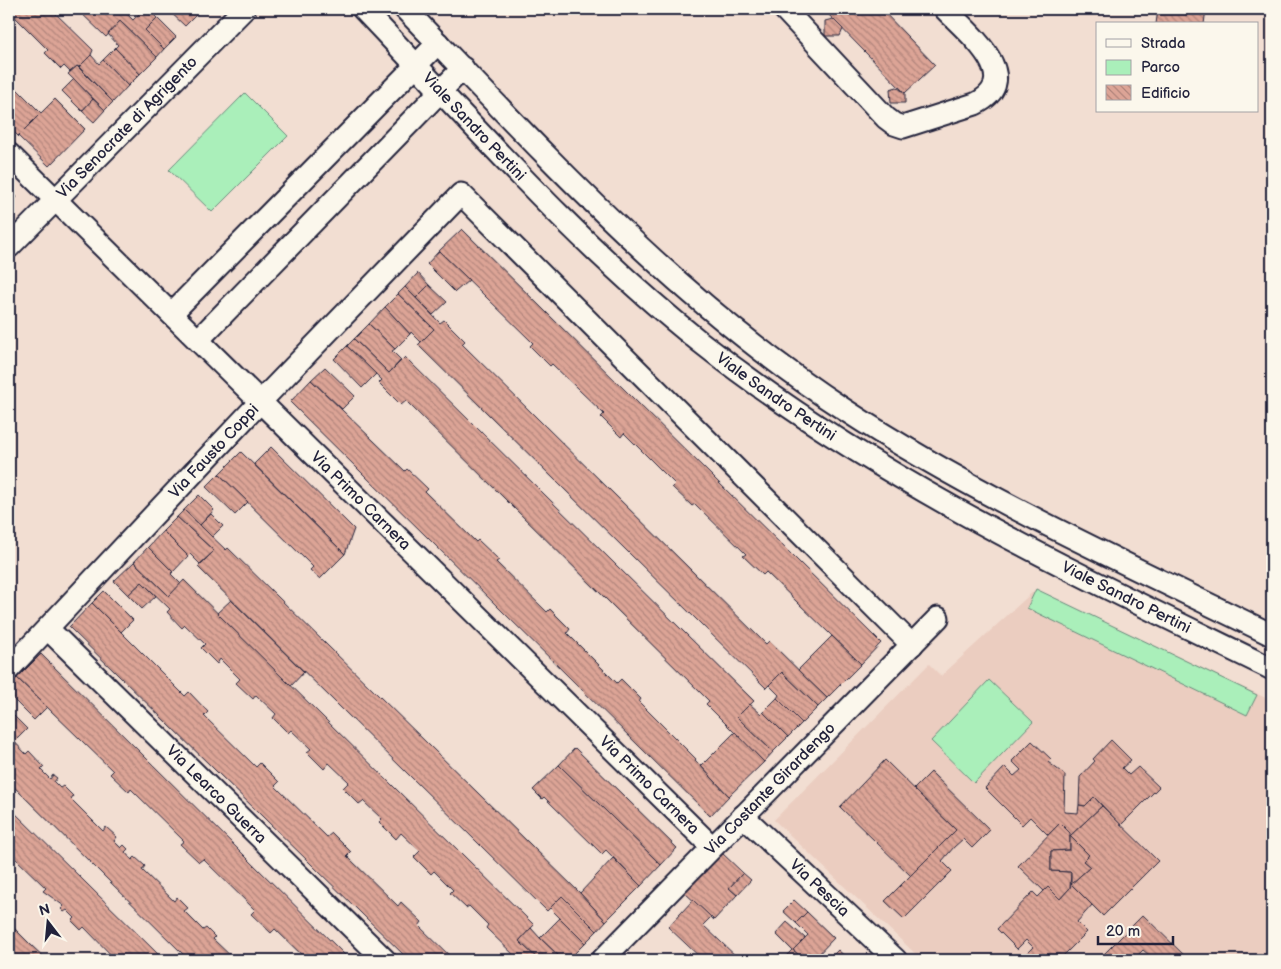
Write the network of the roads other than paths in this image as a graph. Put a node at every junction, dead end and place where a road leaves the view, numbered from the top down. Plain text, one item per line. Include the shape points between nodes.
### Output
1 (244, 9) edge
2 (363, 9) edge
3 (405, 9) edge
4 (784, 9) edge
5 (946, 9) edge
6 (438, 43) junction
7 (416, 65) junction
8 (463, 68) junction
9 (440, 90) junction
10 (9, 154) edge
11 (56, 199) junction
12 (9, 247) edge
13 (172, 313) junction
14 (199, 339) junction
15 (261, 401) junction
16 (938, 618) dead end
17 (48, 629) junction
18 (1272, 635) edge
19 (912, 645) junction
20 (9, 669) edge
21 (1272, 669) edge
22 (743, 816) junction
23 (712, 847) junction
24 (385, 960) edge
25 (602, 960) edge
26 (896, 960) edge

1 - 11 street, Via Senocrate di Agrigento
2 - 7 street, Viale Sandro Pertini
3 - 6 street, Viale Sandro Pertini
4 - 5 street via 886,118 903,127 980,102 995,83 996,72 990,58
6 - 7 street
6 - 8 street, Viale Sandro Pertini
7 - 9 street, Viale Sandro Pertini
7 - 13 street
8 - 9 street
8 - 18 street, Viale Sandro Pertini via 620,231 688,292 844,410 997,499
9 - 14 street
9 - 21 street, Viale Sandro Pertini via 580,236 640,292 784,404 938,500 1056,563
10 - 11 street, Via Primo Carnera
11 - 12 street, Via Senocrate di Agrigento
11 - 13 street, Via Primo Carnera
13 - 14 street, Via Primo Carnera
14 - 15 street, Via Primo Carnera
15 - 17 street, Via Fausto Coppi
15 - 19 street, Via Fausto Coppi via 461,194
15 - 23 street, Via Primo Carnera
16 - 19 street, Via Costante Girardengo
17 - 20 street, Via Fausto Coppi
17 - 24 street, Via Learco Guerra
19 - 22 street, Via Costante Girardengo
22 - 23 street, Via Costante Girardengo
22 - 26 street, Via Pescia
23 - 25 street, Via Costante Girardengo

